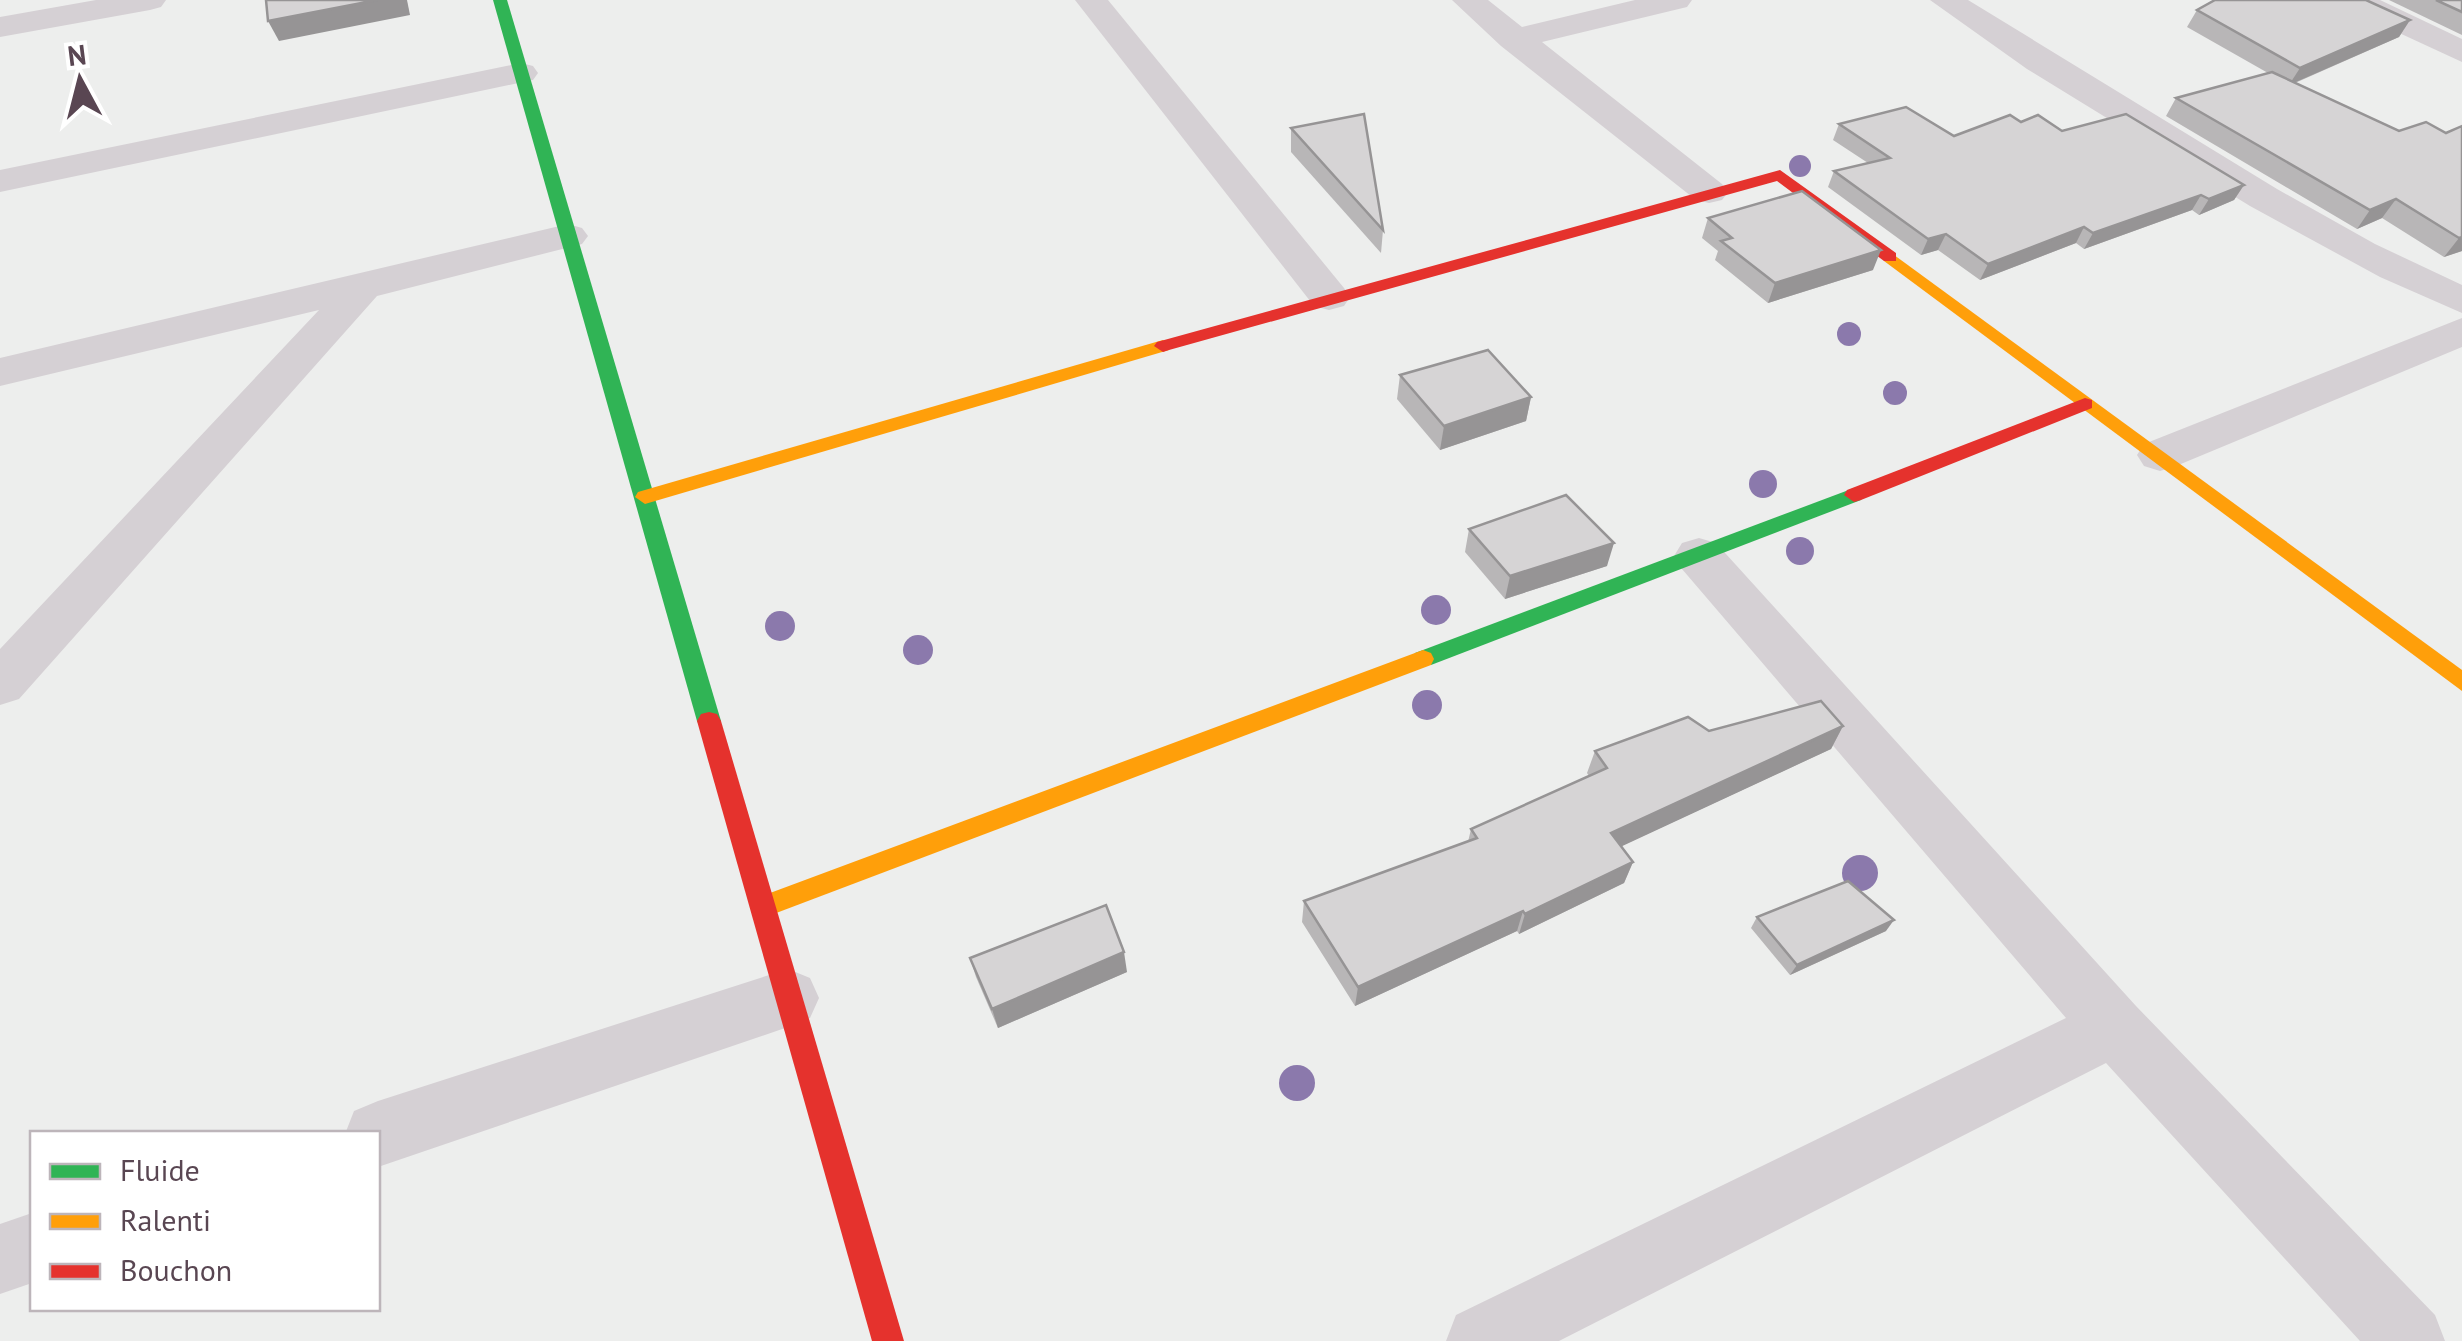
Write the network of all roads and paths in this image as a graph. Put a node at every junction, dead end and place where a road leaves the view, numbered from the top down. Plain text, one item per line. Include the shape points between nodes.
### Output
1 (150, 0) edge
2 (500, 0) edge
3 (1090, 0) edge
4 (1468, 0) edge
5 (1676, 0) edge
6 (1946, 0) edge
7 (2354, 0) edge
8 (38, 10) edge
9 (0, 27) edge
10 (1514, 39) junction
11 (2462, 52) edge
12 (521, 73) junction
13 (0, 181) edge
14 (1709, 192) junction
15 (568, 236) junction
16 (363, 287) junction
17 (1329, 297) junction
18 (2462, 300) edge
19 (2462, 331) edge
20 (0, 372) edge
21 (2085, 404) junction
22 (2160, 454) junction
23 (644, 498) junction
24 (1699, 556) junction
25 (2462, 682) edge
26 (0, 684) edge
27 (763, 907) junction
28 (788, 998) junction
29 (2114, 1027) junction
30 (380, 1133) edge
31 (30, 1249) edge
32 (0, 1259) edge
33 (888, 1341) edge
34 (1482, 1341) edge
35 (2410, 1341) edge

1 - 8 street
2 - 12 street
3 - 17 street
4 - 10 street
5 - 10 street
6 - 18 street via 2305,223
7 - 11 street
8 - 9 street
10 - 14 street
12 - 13 street
12 - 15 street
14 - 17 street
14 - 21 street via 1770,174 1787,178
15 - 16 street
15 - 23 street
16 - 20 street
16 - 26 street
17 - 23 street
19 - 22 street
21 - 22 street
21 - 24 street
22 - 25 street
23 - 27 street
24 - 27 street
24 - 29 street
27 - 28 street
28 - 30 street
28 - 33 street
29 - 34 street
29 - 35 street
31 - 32 street

